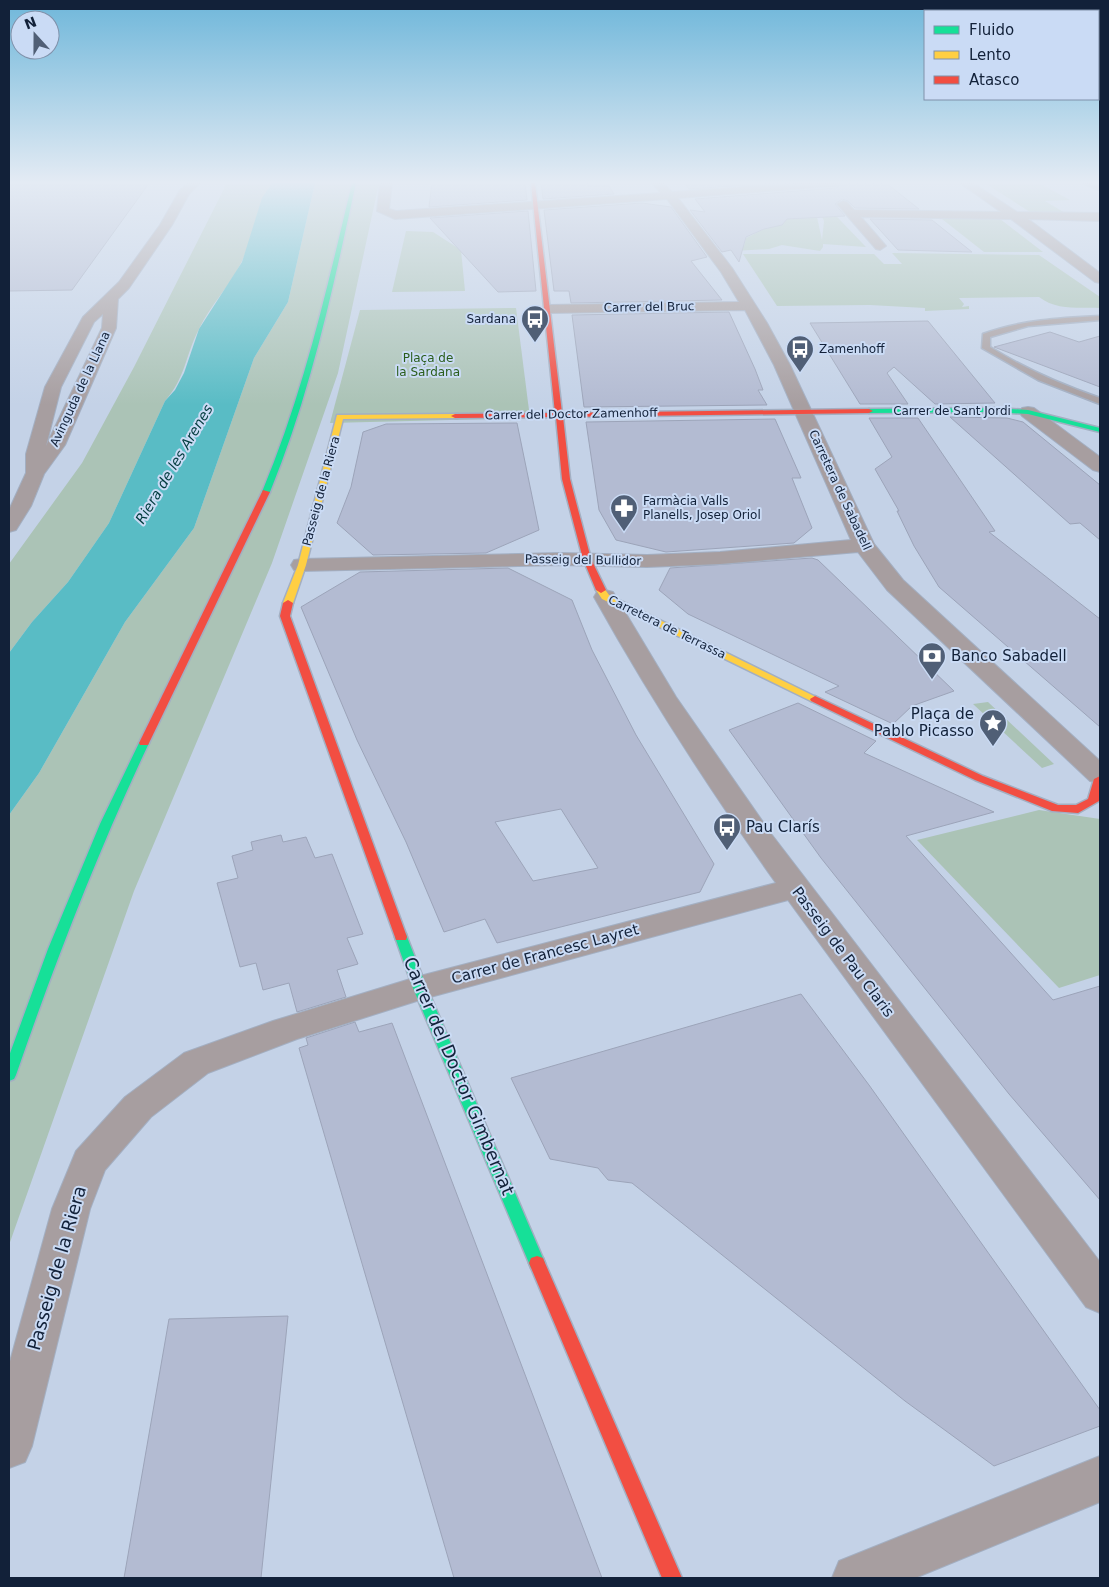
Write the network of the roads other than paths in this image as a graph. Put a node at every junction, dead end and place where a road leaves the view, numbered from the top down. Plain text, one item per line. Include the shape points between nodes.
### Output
1 (144, 257) edge
2 (336, 257) edge
3 (541, 257) edge
4 (715, 257) edge
5 (1070, 257) edge
6 (1100, 279) edge
7 (111, 299) junction
8 (750, 306) junction
9 (548, 309) junction
10 (1100, 318) edge
11 (1100, 401) edge
12 (803, 411) junction
13 (1028, 412) junction
14 (559, 414) junction
15 (340, 417) joint
16 (1100, 430) edge
17 (1064, 431) junction
18 (1100, 466) edge
19 (35, 473) junction
20 (16, 505) edge
21 (864, 545) junction
22 (587, 559) junction
23 (302, 565) junction
24 (605, 597) junction
25 (1100, 775) edge
26 (1100, 779) edge
27 (795, 888) junction
28 (420, 988) junction
29 (9, 1075) edge
30 (138, 1107) joint
31 (1100, 1294) edge
32 (9, 1446) edge
33 (1100, 1479) edge
34 (672, 1578) edge
35 (856, 1578) edge

1 - 7 street, Avinguda de la Llana
2 - 29 street via 318,336 285,450 127,777 69,914
3 - 9 street, Carretera de Terrassa
4 - 8 street, Carretera de Sabadell
5 - 6 street
7 - 19 street, Avinguda de la Llana via 112,311 106,335 56,445
7 - 19 street, Avinguda de la Llana via 88,320 53,387 35,454
8 - 9 street, Carrer del Bruc
8 - 12 street, Carretera de Sabadell
9 - 14 street, Carretera de Terrassa
10 - 11 lane via 1035,322 1002,329 986,336 986,348 1010,364
12 - 13 street, Carrer de Sant Jordi
12 - 14 street, Carrer del Doctor Zamenhoff
12 - 21 street, Carretera de Sabadell
13 - 16 street, Carrer de Sant Jordi
13 - 17 street
14 - 15 street, Carrer del Doctor Zamenhoff
14 - 22 street, Carretera de Terrassa via 566,479
15 - 23 street, Passeig de la Riera
16 - 17 street, Carrer de Sant Jordi via 1076,427
17 - 18 street
19 - 20 street, Avinguda de la Llana
21 - 22 street, Passeig del Bullidor via 711,558
21 - 25 street, Carretera de Sabadell via 895,585
22 - 23 street, Passeig del Bullidor
22 - 24 street, Carretera de Terrassa
23 - 28 street, Carrer del Doctor Gimbernat via 289,595 285,616
24 - 26 street, Carretera de Terrassa via 979,778 1056,808 1078,809 1093,801
24 - 27 street, Passeig de Pau Claris via 640,661 693,744
27 - 28 street, Carrer de Francesc Layret
27 - 31 street, Passeig de Pau Claris
28 - 30 street, Carrer de Francesc Layret via 285,1030 196,1063
28 - 34 street, Carrer del Doctor Gimbernat
30 - 32 street, Passeig de la Riera via 88,1162 71,1209
33 - 35 street

